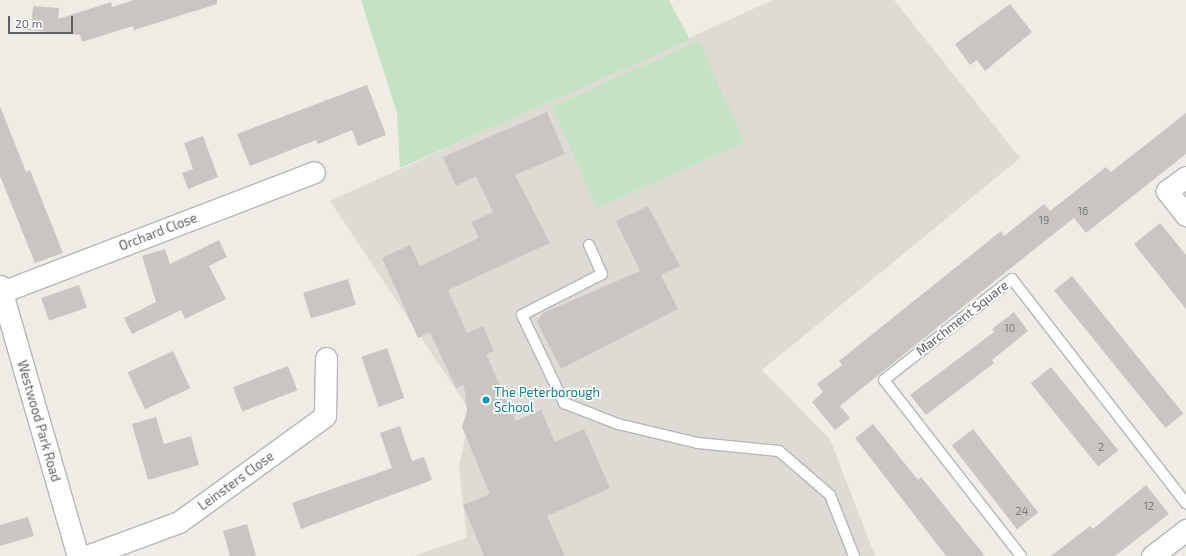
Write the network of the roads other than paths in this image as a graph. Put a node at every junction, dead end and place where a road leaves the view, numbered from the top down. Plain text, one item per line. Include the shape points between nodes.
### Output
1 (314, 172) dead end
2 (1186, 177) edge
3 (1186, 215) edge
4 (589, 245) dead end
5 (1, 289) edge
6 (326, 358) dead end
7 (1186, 503) edge
8 (1186, 530) edge
9 (78, 556) edge
10 (87, 556) edge
11 (854, 556) edge
12 (1021, 556) edge
13 (1152, 556) edge

1 - 5 street, Orchard Close
2 - 3 street via 1167,191
4 - 11 lane via 602,274 522,315 564,403 618,424 698,443 779,451 830,495
5 - 9 street, Westwood Park Road
6 - 10 street, Leinsters Close via 325,416 179,522
7 - 12 lane, Marchment Square via 1012,279 884,380
8 - 13 street

